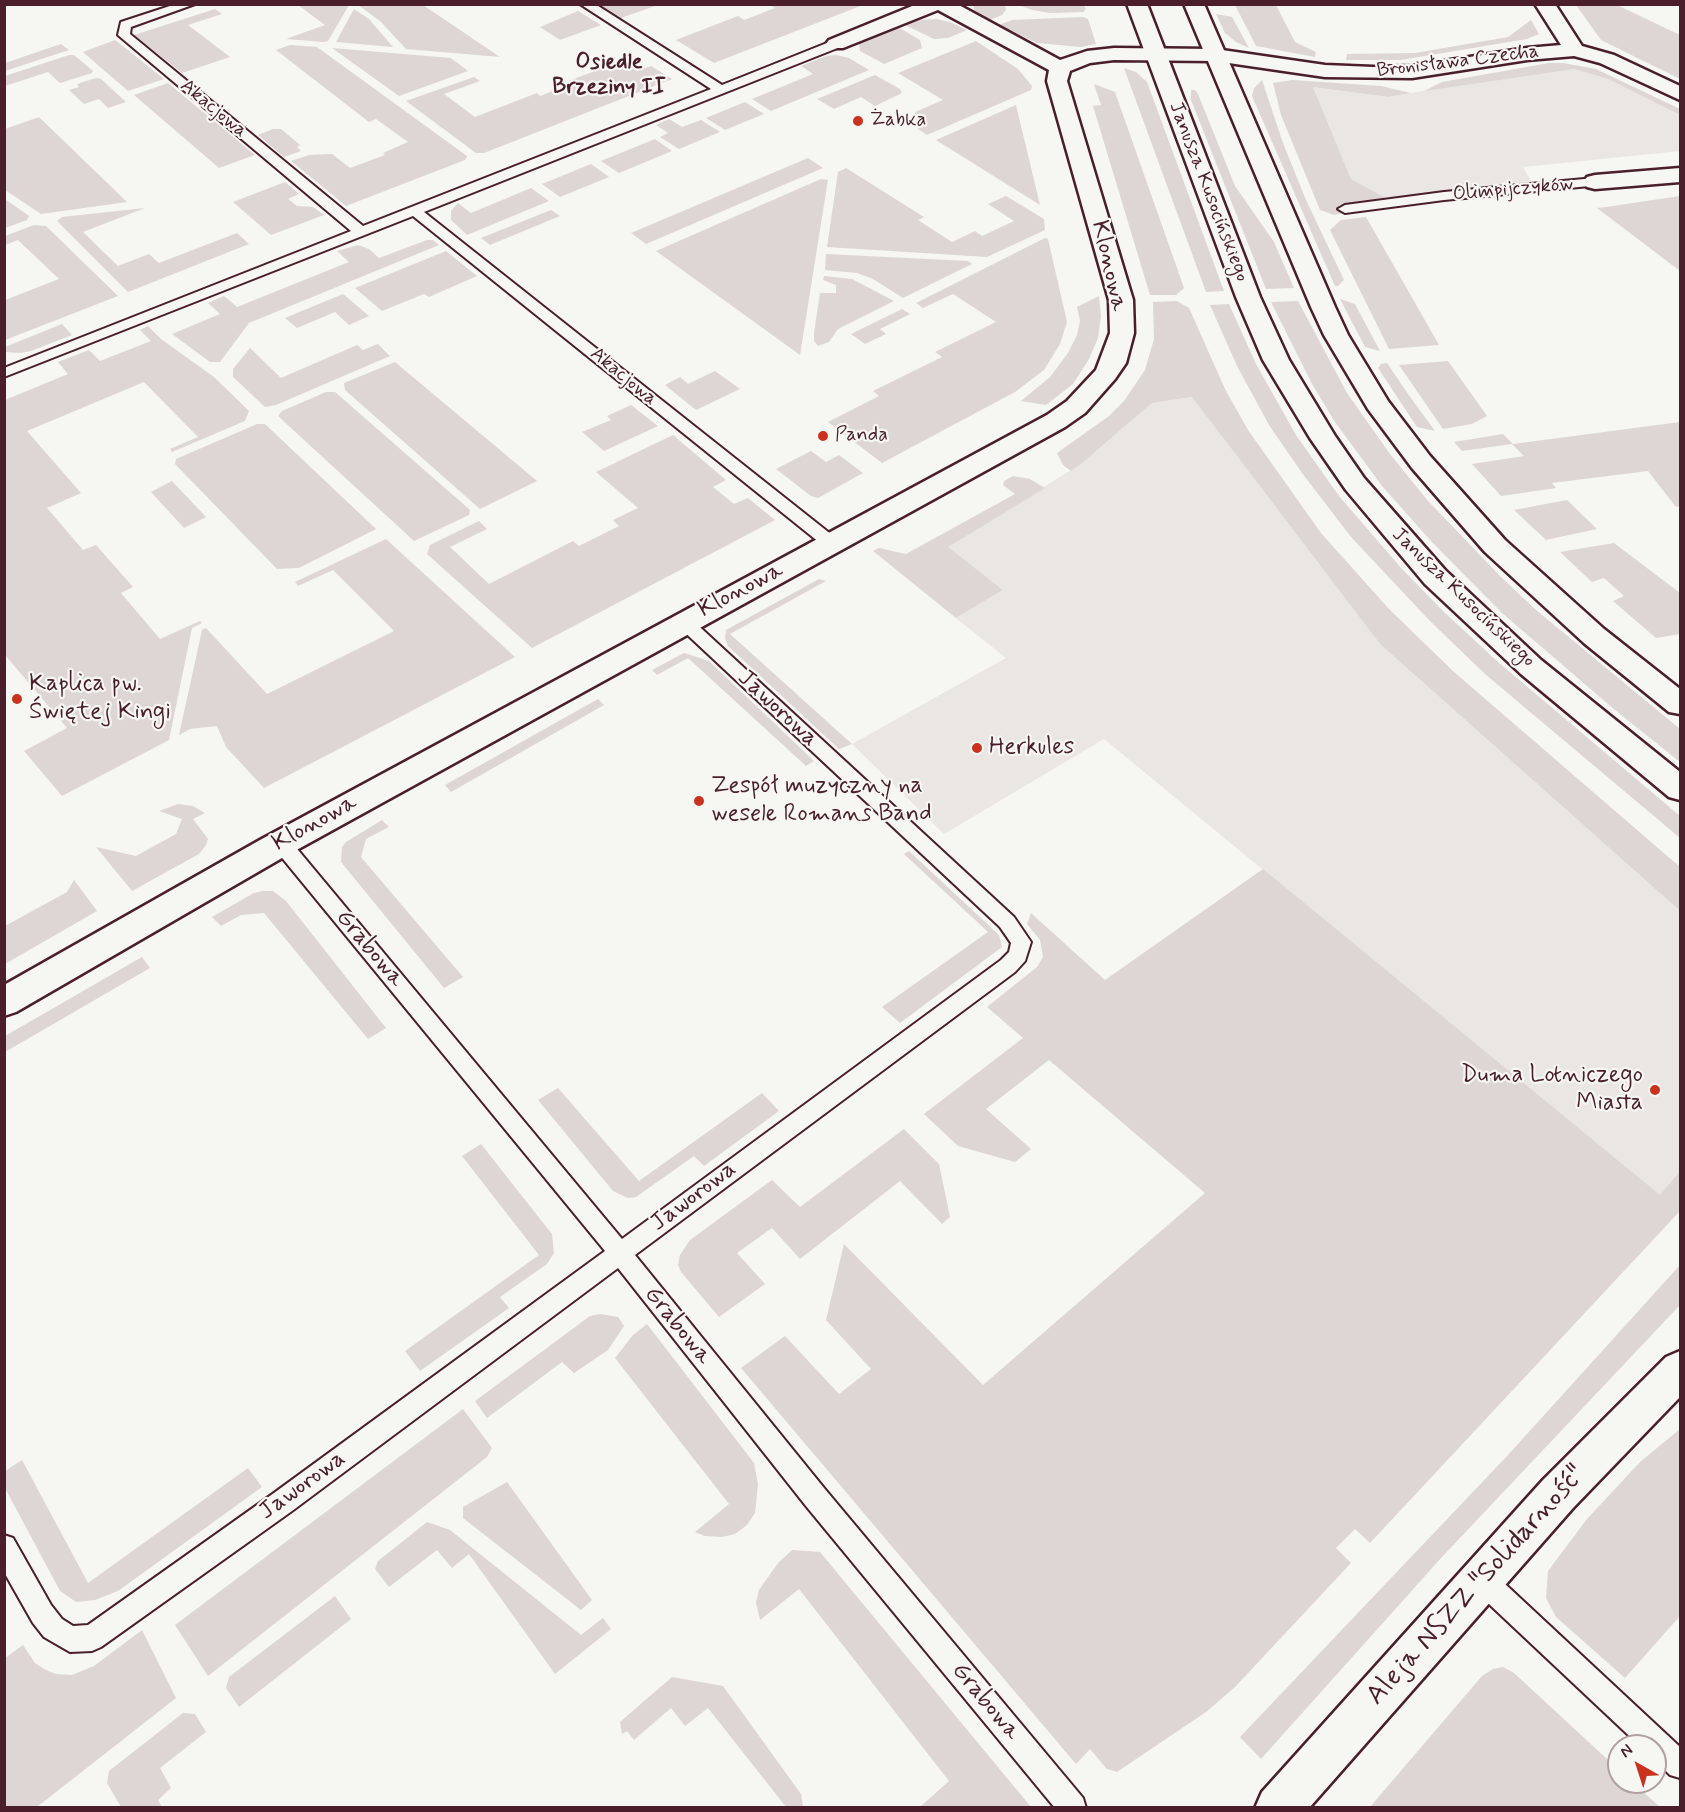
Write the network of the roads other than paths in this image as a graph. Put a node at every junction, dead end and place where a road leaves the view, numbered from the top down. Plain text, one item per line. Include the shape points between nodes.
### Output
1 (189, 4) edge
2 (586, 4) edge
3 (936, 4) edge
4 (941, 4) edge
5 (1137, 4) edge
6 (1194, 4) edge
7 (1545, 4) edge
8 (836, 44) joint
9 (1575, 50) junction
10 (1155, 54) junction
11 (1215, 55) junction
12 (1060, 68) junction
13 (721, 90) junction
14 (1680, 94) edge
15 (1680, 175) edge
16 (1595, 182) joint
17 (1345, 209) dead end
18 (415, 211) junction
19 (362, 232) junction
20 (4, 373) edge
21 (831, 543) junction
22 (684, 622) junction
23 (1680, 704) edge
24 (1680, 789) edge
25 (282, 843) junction
26 (4, 1002) edge
27 (619, 1252) junction
28 (1680, 1370) edge
29 (4, 1547) edge
30 (1481, 1579) junction
31 (1680, 1765) edge
32 (1073, 1808) edge
33 (1278, 1808) edge

1 - 19 lane, Akacjowa via 125,25 124,35
2 - 13 lane
3 - 8 street
4 - 12 street
5 - 10 street, Janusza Kusocińskiego
6 - 11 street
7 - 9 street
8 - 13 lane
9 - 11 street, Bronisława Czecha via 1373,74
9 - 14 street, Bronisława Czecha via 1607,59
10 - 11 street, Bronisława Czecha
10 - 12 street via 1087,57
10 - 24 street, Janusza Kusocińskiego via 1276,360 1355,484 1435,577 1481,621
11 - 23 street via 1323,307 1377,404 1421,462 1495,546 1594,636
12 - 21 street, Klonowa via 1057,81 1121,300 1122,333 1113,363 1090,393 1056,422
13 - 18 lane
15 - 16 street, Olimpijczyków
16 - 17 lane, Olimpijczyków
18 - 19 lane
18 - 21 lane, Akacjowa
19 - 20 lane
21 - 22 street, Klonowa
22 - 25 street, Klonowa
22 - 27 lane, Jaworowa via 1006,921 1021,942 1018,955 1008,966
25 - 26 street, Klonowa
25 - 27 lane, Grabowa
27 - 29 lane, Jaworowa via 92,1638 70,1638 53,1628
27 - 32 lane, Grabowa
28 - 30 street, Aleja NSZZ "Solidarność"
30 - 31 lane
30 - 33 street, Aleja NSZZ "Solidarność"

